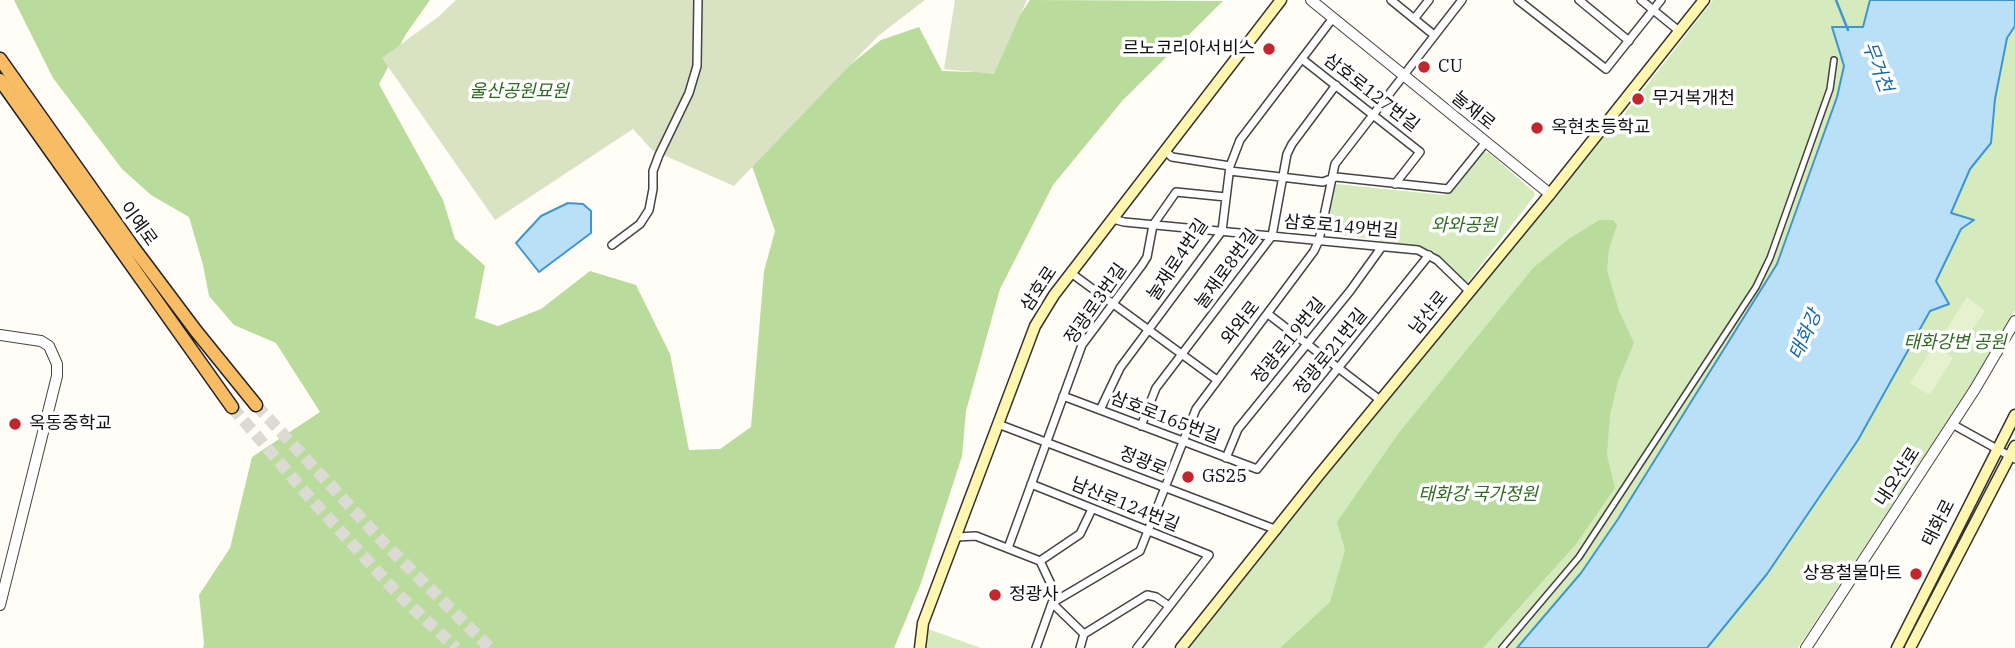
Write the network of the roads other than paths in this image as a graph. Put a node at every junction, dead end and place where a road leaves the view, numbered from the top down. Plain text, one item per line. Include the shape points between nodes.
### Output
1 (698, 0) edge
2 (1281, 0) edge
3 (1311, 0) edge
4 (1391, 0) edge
5 (1429, 0) edge
6 (1462, 0) edge
7 (1518, 0) edge
8 (1579, 0) edge
9 (1641, 0) edge
10 (1661, 0) edge
11 (1704, 0) edge
12 (1653, 10) junction
13 (1333, 18) junction
14 (1414, 19) junction
15 (1679, 31) junction
16 (1434, 35) junction
17 (1629, 41) junction
18 (0, 59) edge
19 (1302, 59) junction
20 (1834, 60) dead end
21 (1402, 74) junction
22 (0, 80) edge
23 (1336, 85) junction
24 (1373, 114) junction
25 (1486, 142) junction
26 (1165, 151) junction
27 (1230, 168) junction
28 (1282, 176) junction
29 (1330, 178) junction
30 (1395, 184) junction
31 (1550, 194) junction
32 (1226, 197) junction
33 (1113, 219) junction
34 (1153, 225) junction
35 (1222, 230) junction
36 (1272, 236) junction
37 (1319, 240) junction
38 (612, 245) dead end
39 (1381, 248) junction
40 (1429, 255) junction
41 (1071, 273) junction
42 (1469, 291) junction
43 (1114, 304) junction
44 (1268, 314) junction
45 (2015, 321) edge
46 (1149, 330) junction
47 (0, 334) edge
48 (1307, 344) junction
49 (1183, 355) junction
50 (1338, 368) junction
51 (1217, 380) junction
52 (1063, 396) junction
53 (1380, 400) junction
54 (256, 405) tunnel mouth
55 (232, 407) tunnel mouth
56 (1100, 410) junction
57 (2015, 415) edge
58 (998, 424) junction
59 (1952, 424) junction
60 (1141, 426) junction
61 (1046, 440) junction
62 (1183, 442) junction
63 (1997, 449) junction
64 (2013, 454) edge
65 (1226, 458) junction
66 (1257, 469) joint
67 (1031, 484) junction
68 (1166, 488) junction
69 (1091, 509) junction
70 (1277, 530) junction
71 (1149, 531) junction
72 (956, 537) junction
73 (1008, 548) junction
74 (1040, 561) junction
75 (1055, 601) junction
76 (0, 605) edge
77 (1169, 606) junction
78 (1084, 634) junction
79 (920, 648) edge
80 (1036, 648) edge
81 (1080, 648) edge
82 (1137, 648) edge
83 (1181, 648) edge
84 (1502, 648) edge
85 (1806, 648) edge
86 (1897, 648) edge
87 (1910, 648) edge

1 - 38 street via 696,66 689,93 653,171 649,210 640,224
2 - 26 main road, 삼호로
3 - 13 street, 눌재로
4 - 14 street
5 - 14 street
6 - 16 street, 와와로
7 - 17 street via 1606,69
8 - 17 street
9 - 12 street
10 - 12 street
11 - 15 main road, 남산로
12 - 15 street
12 - 17 street
13 - 19 street, 눌재로4번길
13 - 21 street, 눌재로
14 - 16 street
15 - 31 main road, 남산로
16 - 21 street, 와와로
18 - 54 highway, 이예로 via 133,247
19 - 23 street, 삼호로127번길
19 - 27 street, 눌재로4번길 via 1240,140
20 - 84 street via 1830,89 1756,287 1579,557
21 - 24 street, 와와로
21 - 25 street, 눌재로
22 - 55 highway, 이예로
23 - 24 street, 삼호로127번길
23 - 28 street, 눌재로8번길 via 1292,144
24 - 29 street, 와와로 via 1337,160
24 - 30 street, 삼호로127번길 via 1420,152
25 - 30 street via 1448,189
25 - 31 street, 눌재로
26 - 27 street via 1172,158
26 - 33 main road, 삼호로
27 - 28 street
27 - 32 street, 눌재로4번길
28 - 29 street via 1323,182
28 - 36 street, 눌재로8번길
29 - 30 street
29 - 37 street, 와와로
31 - 42 main road, 남산로
32 - 34 street via 1176,192
32 - 35 street, 눌재로4번길
33 - 34 street, 삼호로149번길
33 - 41 main road, 삼호로
34 - 35 street, 삼호로149번길
34 - 43 street, 정광로3번길 via 1147,257
35 - 36 street, 삼호로149번길
35 - 46 street, 눌재로4번길
36 - 37 street, 삼호로149번길
36 - 49 street, 눌재로8번길
37 - 39 street, 삼호로149번길
37 - 44 street, 와와로
39 - 40 street, 삼호로149번길
39 - 48 street, 정광로19번길
40 - 42 street
40 - 50 street, 정광로21번길
41 - 43 street
41 - 58 main road, 삼호로 via 1035,326
42 - 53 main road, 남산로
43 - 46 street
43 - 52 street, 정광로3번길 via 1082,345
44 - 48 street
44 - 51 street, 와와로
45 - 59 street, 내오산로
46 - 49 street
46 - 56 street, 눌재로4번길 via 1120,368
47 - 76 street via 49,346 57,376
48 - 50 street
48 - 65 street, 정광로19번길 via 1238,429
49 - 51 street
49 - 60 street, 눌재로8번길 via 1156,388
50 - 53 street
50 - 66 street, 정광로21번길
51 - 62 street, 와와로 via 1196,409
52 - 56 street, 삼호로165번길
52 - 61 street, 정광로3번길
53 - 70 main road, 남산로
56 - 60 street, 삼호로165번길
57 - 63 main road, 태화로
58 - 61 street, 정광로
58 - 72 main road, 삼호로
59 - 63 street
59 - 85 street, 내오산로
60 - 62 street, 삼호로165번길
61 - 67 street, 정광로3번길
61 - 68 street, 정광로
62 - 65 street, 삼호로165번길
62 - 68 street, 와와로
63 - 64 street
63 - 86 main road, 태화로
64 - 87 main road, 태화로
65 - 66 street, 삼호로165번길
67 - 69 street, 남산로124번길
67 - 73 street, 정광로3번길
68 - 70 street, 정광로
68 - 71 street, 와와로
69 - 71 street, 남산로124번길
69 - 74 street via 1080,534
70 - 83 main road, 남산로
71 - 75 street, 와와로 via 1140,551
71 - 77 street, 남산로124번길 via 1209,555
72 - 73 street via 976,536
72 - 79 main road, 삼호로 via 923,623
73 - 74 street
74 - 75 street
75 - 78 street
75 - 80 street
77 - 78 street via 1147,595
77 - 82 street
78 - 81 street

